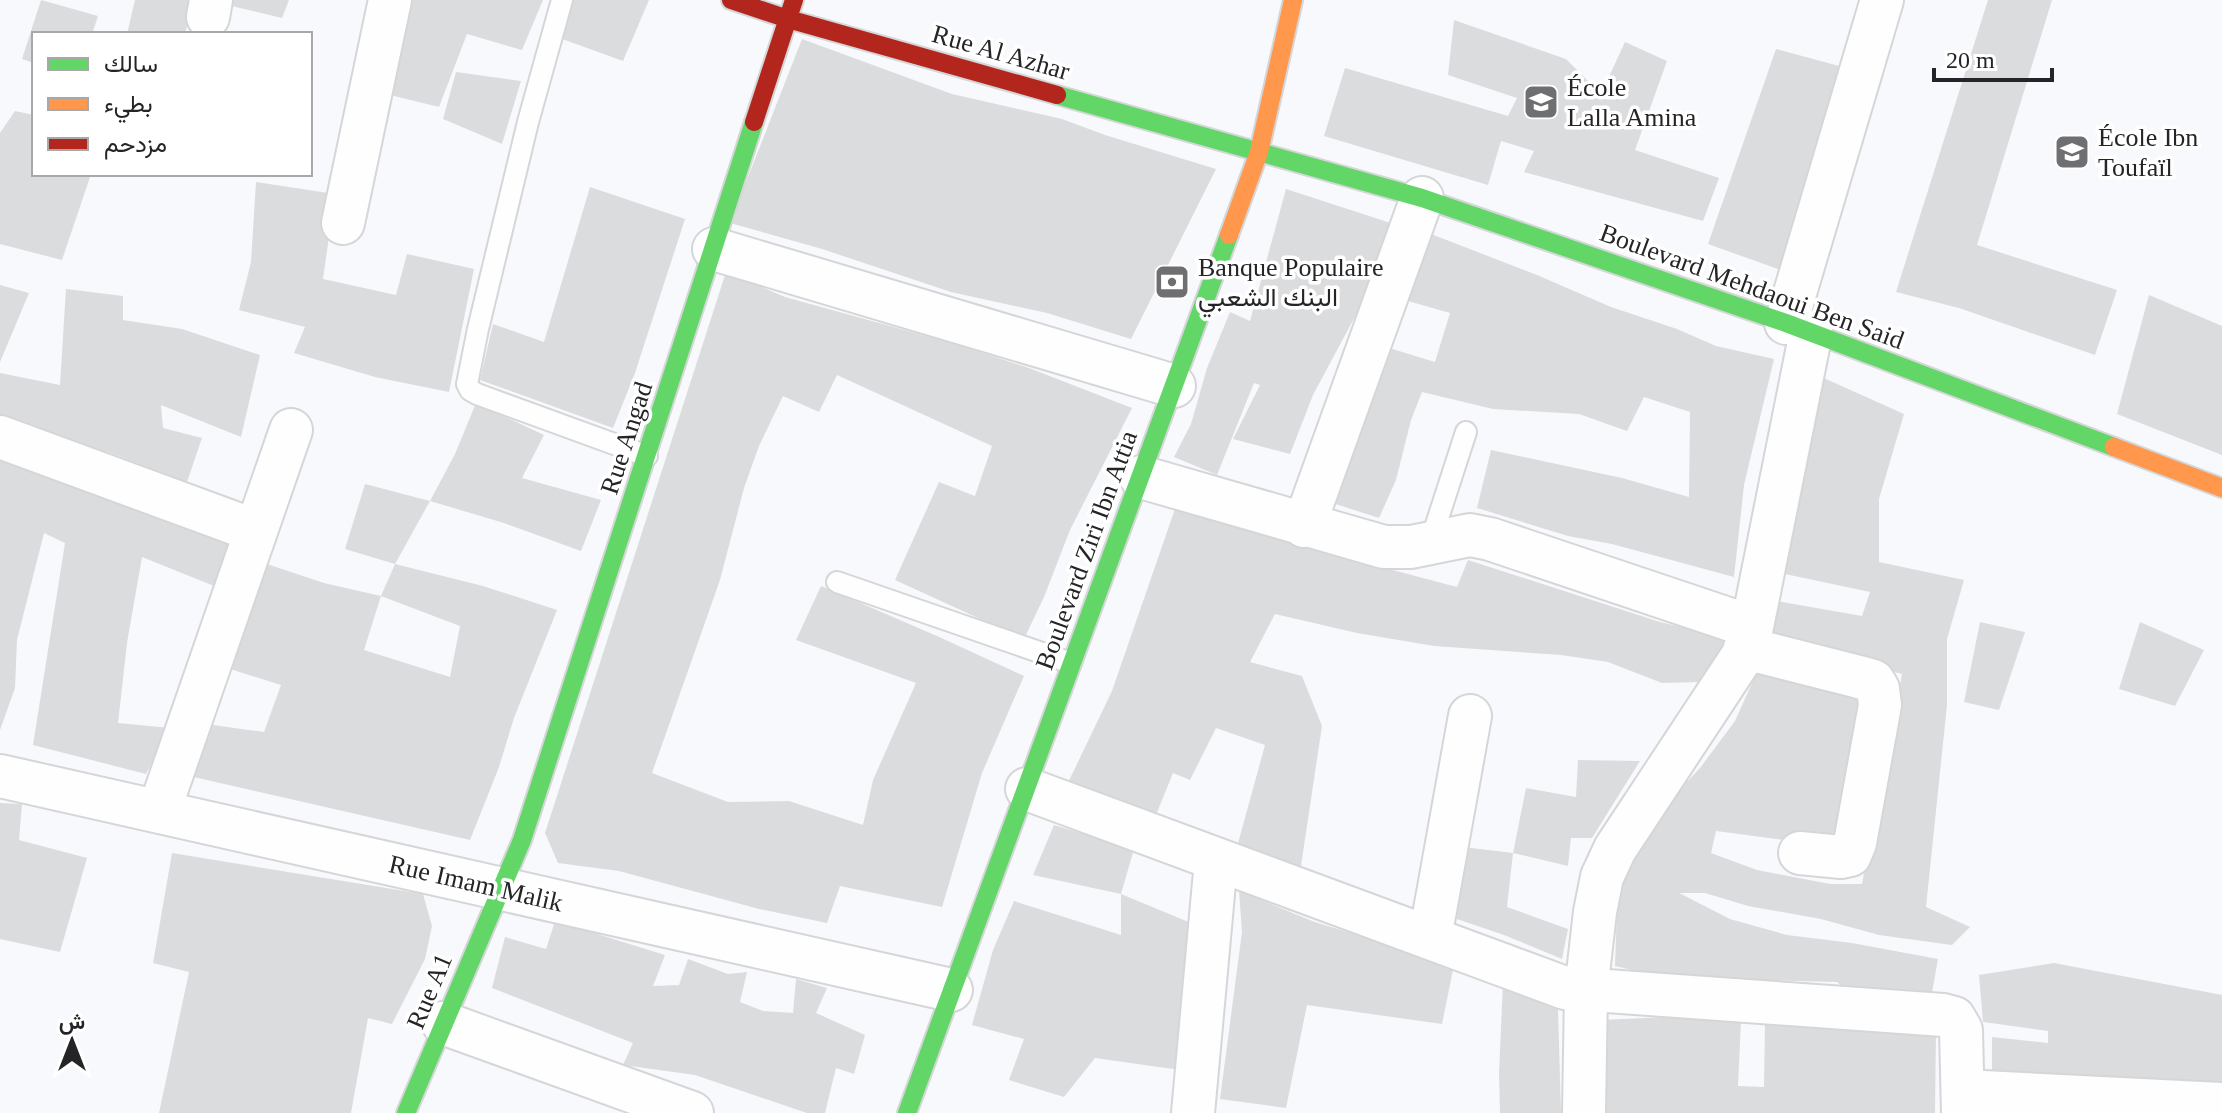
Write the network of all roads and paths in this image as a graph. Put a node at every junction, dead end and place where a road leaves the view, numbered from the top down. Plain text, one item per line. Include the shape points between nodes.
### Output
1 (390, 0) edge
2 (562, 0) edge
3 (731, 0) edge
4 (794, 0) edge
5 (1293, 0) edge
6 (1882, 0) edge
7 (788, 19) junction
8 (1259, 152) junction
9 (1422, 198) junction
10 (343, 223) dead end
11 (714, 249) junction
12 (1798, 327) junction
13 (1174, 386) junction
14 (291, 430) dead end
15 (1466, 432) dead end
16 (0, 437) edge
17 (647, 456) junction
18 (1141, 477) junction
19 (2222, 488) edge
20 (1304, 526) junction
21 (256, 531) junction
22 (1430, 543) junction
23 (837, 582) dead end
24 (1749, 638) junction
25 (1071, 663) junction
26 (1470, 716) dead end
27 (0, 776) edge
28 (1027, 789) junction
29 (159, 811) junction
30 (1800, 853) dead end
31 (1216, 861) junction
32 (502, 890) junction
33 (1430, 938) junction
34 (951, 990) junction
35 (1586, 991) junction
36 (443, 1023) junction
37 (1963, 1102) edge
38 (2222, 1104) edge
39 (406, 1113) edge
40 (692, 1113) edge
41 (907, 1113) edge
42 (1193, 1113) edge
43 (1584, 1113) edge

1 - 10 street
2 - 17 lane via 467,384 477,394
3 - 7 street, Rue Al Azhar
4 - 7 street, Rue Angad
5 - 8 street, Boulevard Ziri Ibn Attia
6 - 12 street
7 - 8 street, Rue Al Azhar
7 - 11 street, Rue Angad
8 - 9 street, Boulevard Mehdaoui Ben Said
8 - 13 street, Boulevard Ziri Ibn Attia
9 - 12 street, Boulevard Mehdaoui Ben Said
9 - 20 street
11 - 13 street
11 - 17 street, Rue Angad
12 - 19 street, Boulevard Mehdaoui Ben Said
12 - 24 street
13 - 18 street, Boulevard Ziri Ibn Attia
14 - 21 street
15 - 22 lane
16 - 21 street
17 - 32 street, Rue Angad
18 - 20 street
18 - 25 street, Boulevard Ziri Ibn Attia
20 - 22 street via 1384,547
21 - 29 street
22 - 24 street via 1470,535 1490,539
23 - 25 lane
24 - 30 street via 1873,681 1878,689 1880,705 1850,855
24 - 35 street via 1602,877
25 - 28 street, Boulevard Ziri Ibn Attia
26 - 33 street
27 - 29 street, Rue Imam Malik
28 - 31 street
28 - 34 street, Boulevard Ziri Ibn Attia
29 - 32 street, Rue Imam Malik
31 - 33 street
31 - 42 street
32 - 34 street, Rue Imam Malik
32 - 36 street, Rue A1
33 - 35 street via 1549,983
34 - 41 street, Boulevard Ziri Ibn Attia
35 - 37 street via 1954,1018 1961,1030
35 - 43 street
36 - 39 street, Rue A1
36 - 40 street
37 - 38 street

